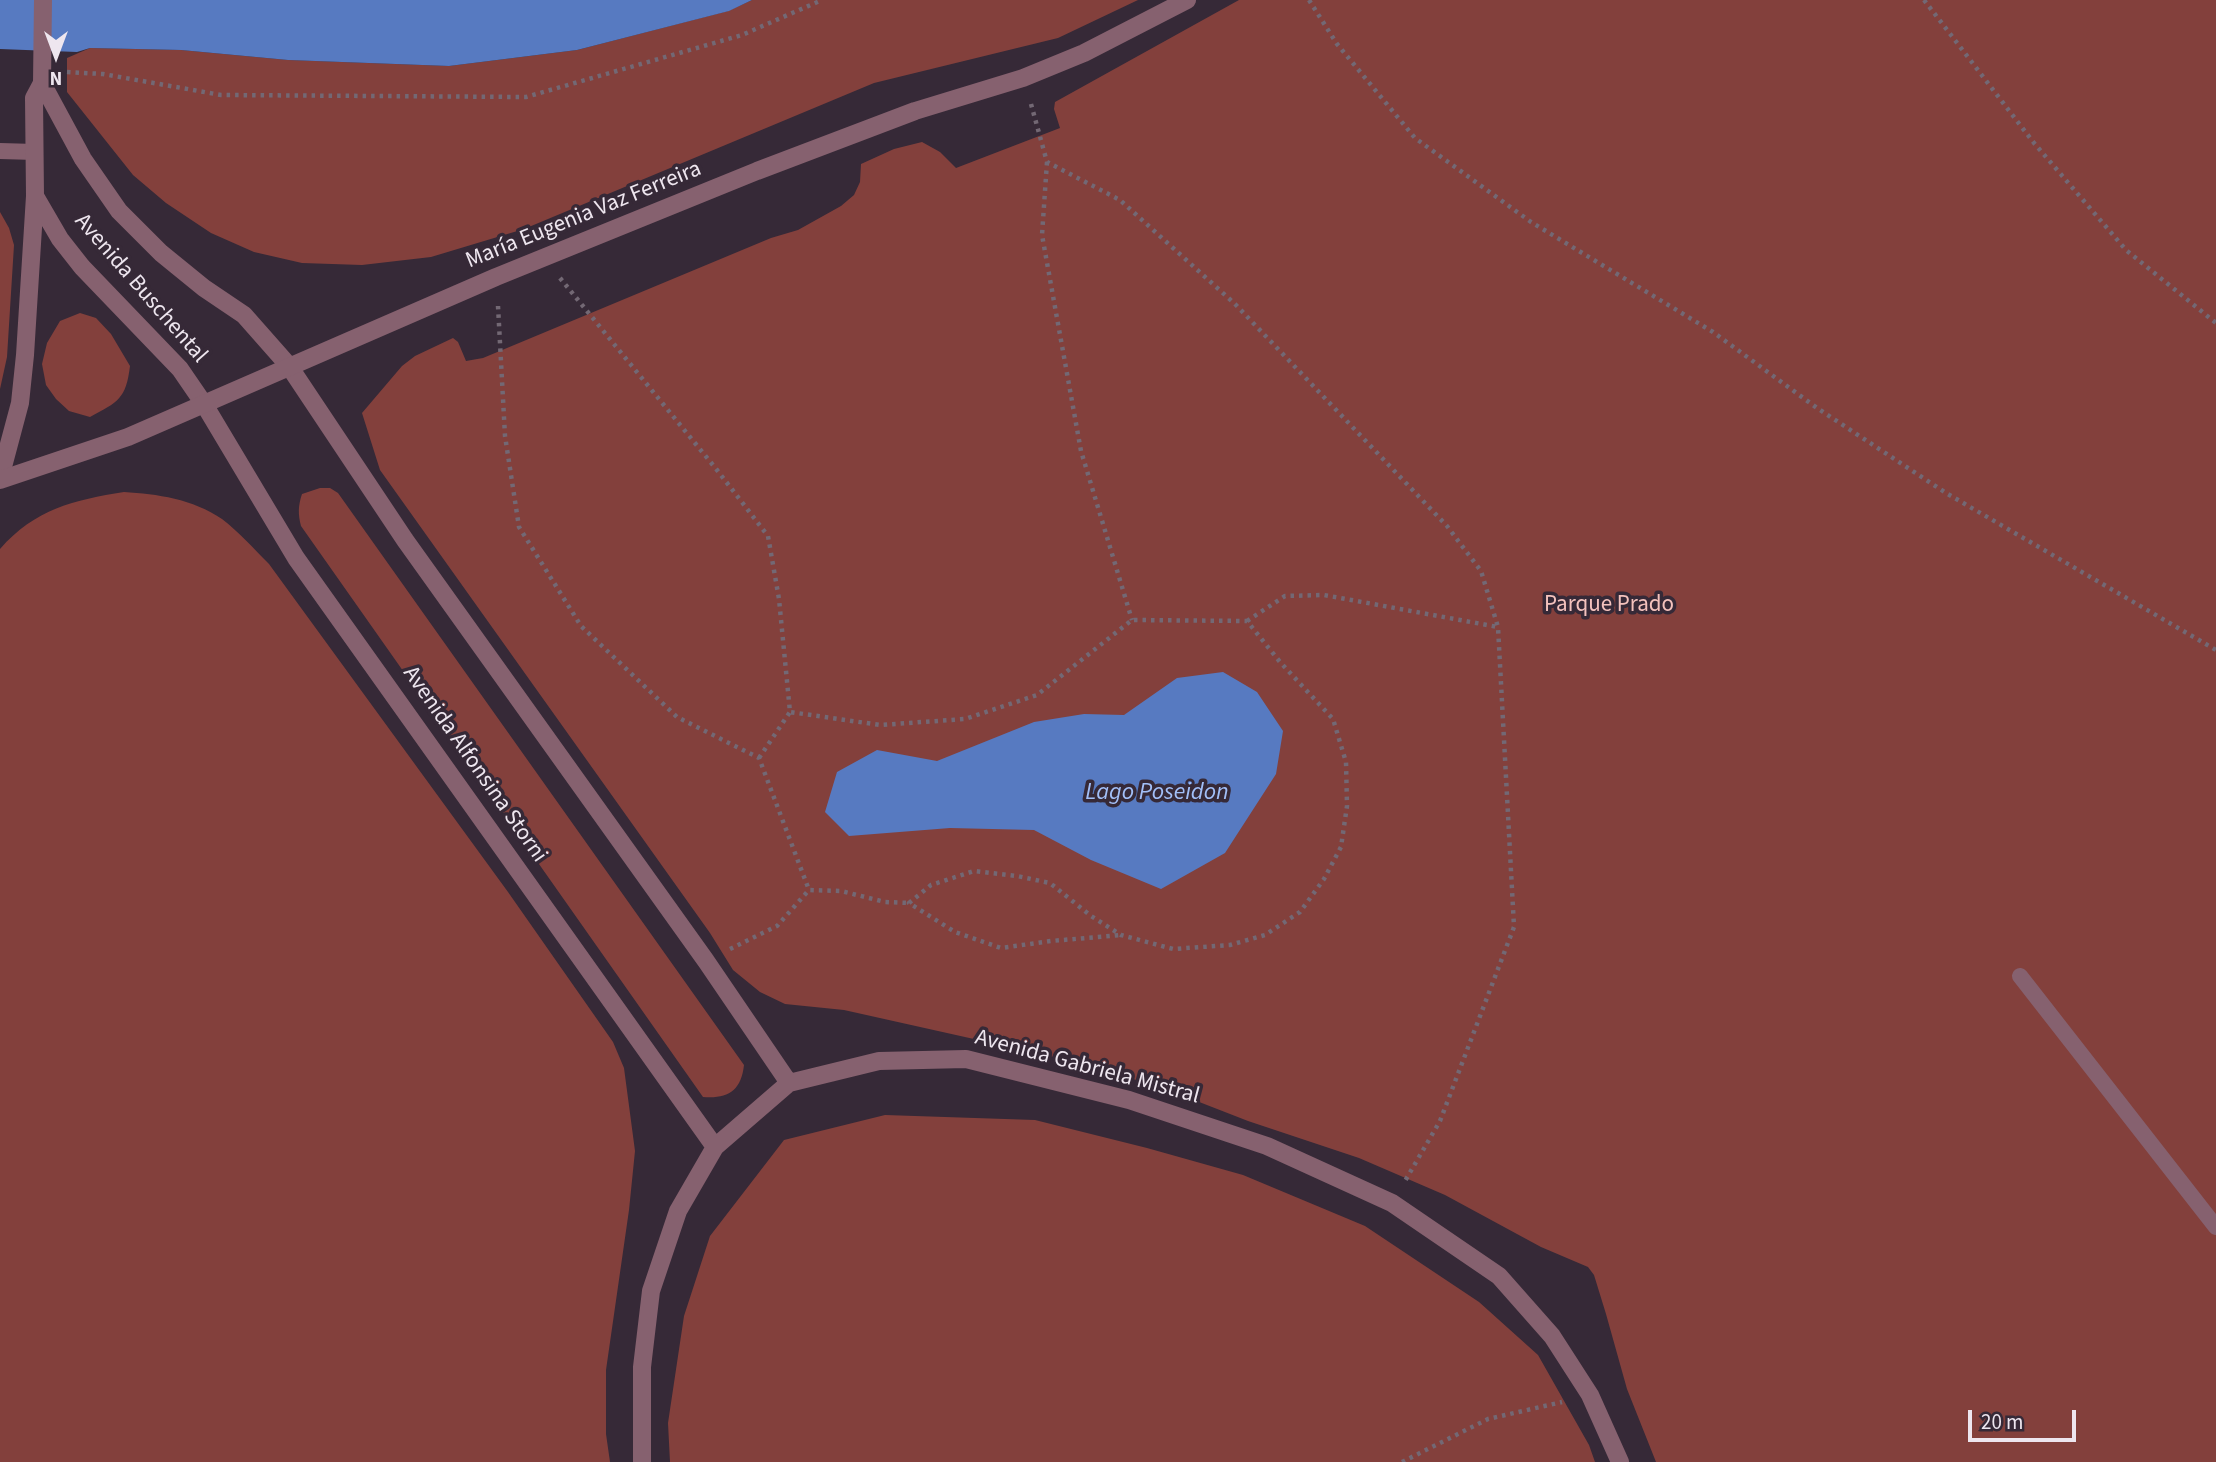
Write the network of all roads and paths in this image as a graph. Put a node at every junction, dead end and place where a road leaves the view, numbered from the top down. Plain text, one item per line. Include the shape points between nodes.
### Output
1 (43, 0) edge
2 (822, 0) edge
3 (1187, 0) edge
4 (1309, 0) edge
5 (1924, 0) edge
6 (42, 70) junction
7 (1023, 78) junction
8 (0, 152) edge
9 (35, 152) junction
10 (1047, 162) junction
11 (35, 196) junction
12 (543, 258) junction
13 (496, 277) junction
14 (2216, 323) edge
15 (289, 366) junction
16 (204, 404) junction
17 (0, 479) edge
18 (1132, 620) junction
19 (1247, 621) junction
20 (1498, 627) junction
21 (2216, 650) edge
22 (790, 712) junction
23 (759, 758) junction
24 (809, 890) junction
25 (909, 902) junction
26 (1121, 935) junction
27 (706, 961) junction
28 (2020, 976) dead end
29 (789, 1083) junction
30 (715, 1147) junction
31 (1392, 1203) junction
32 (2216, 1227) edge
33 (1590, 1395) junction
34 (642, 1462) edge
35 (1402, 1462) edge
36 (1620, 1462) edge

1 - 6 street, Avenida Buschental
2 - 6 path via 742,35 526,97 221,95 103,74
3 - 7 street, María Eugenia Vaz Ferreira via 1084,53
4 - 21 path via 1337,44 1415,138 1521,215 1713,332 1816,408 1946,493
5 - 14 path via 2034,143 2126,250
6 - 9 street, Avenida Buschental via 34,98
6 - 15 street, Avenida Buschental via 83,159 119,211 161,253 244,315
7 - 10 path
7 - 12 street, María Eugenia Vaz Ferreira via 915,111
8 - 9 lane
9 - 11 street, Avenida Buschental
10 - 18 path via 1042,235 1081,451
10 - 20 path via 1120,201 1235,304 1447,526 1481,571
11 - 16 street, Avenida Buschental via 67,248 180,369
11 - 17 street via 23,379
12 - 13 street, María Eugenia Vaz Ferreira
12 - 22 path via 768,537
13 - 15 street, María Eugenia Vaz Ferreira
13 - 23 path via 505,436 519,527 581,626 638,681 677,717
15 - 16 street, María Eugenia Vaz Ferreira
15 - 27 street via 405,540
16 - 17 street, María Eugenia Vaz Ferreira via 128,437
16 - 30 street, Avenida Alfonsina Storni via 296,558
18 - 19 path
18 - 22 path via 1037,695 965,719 880,725
19 - 20 path via 1285,596 1324,595
19 - 26 path via 1332,719 1346,762 1347,806 1341,847 1300,912 1265,935 1230,945 1173,949
20 - 31 path via 1514,927 1440,1121
22 - 23 path
23 - 24 path
24 - 25 path
24 - 27 path via 777,926
25 - 26 path via 956,932 1001,948
25 - 26 path via 931,885 974,871 1017,876 1050,883
27 - 29 street
28 - 32 lane
29 - 30 street, Avenida Gabriela Mistral
29 - 31 street, Avenida Gabriela Mistral via 879,1061 966,1059 1129,1100 1267,1146
30 - 34 street, Avenida Gabriela Mistral via 677,1211 651,1291 642,1367
31 - 33 street, Avenida Gabriela Mistral via 1499,1276 1552,1336
33 - 35 path via 1488,1419
33 - 36 street, Avenida Gabriela Mistral

